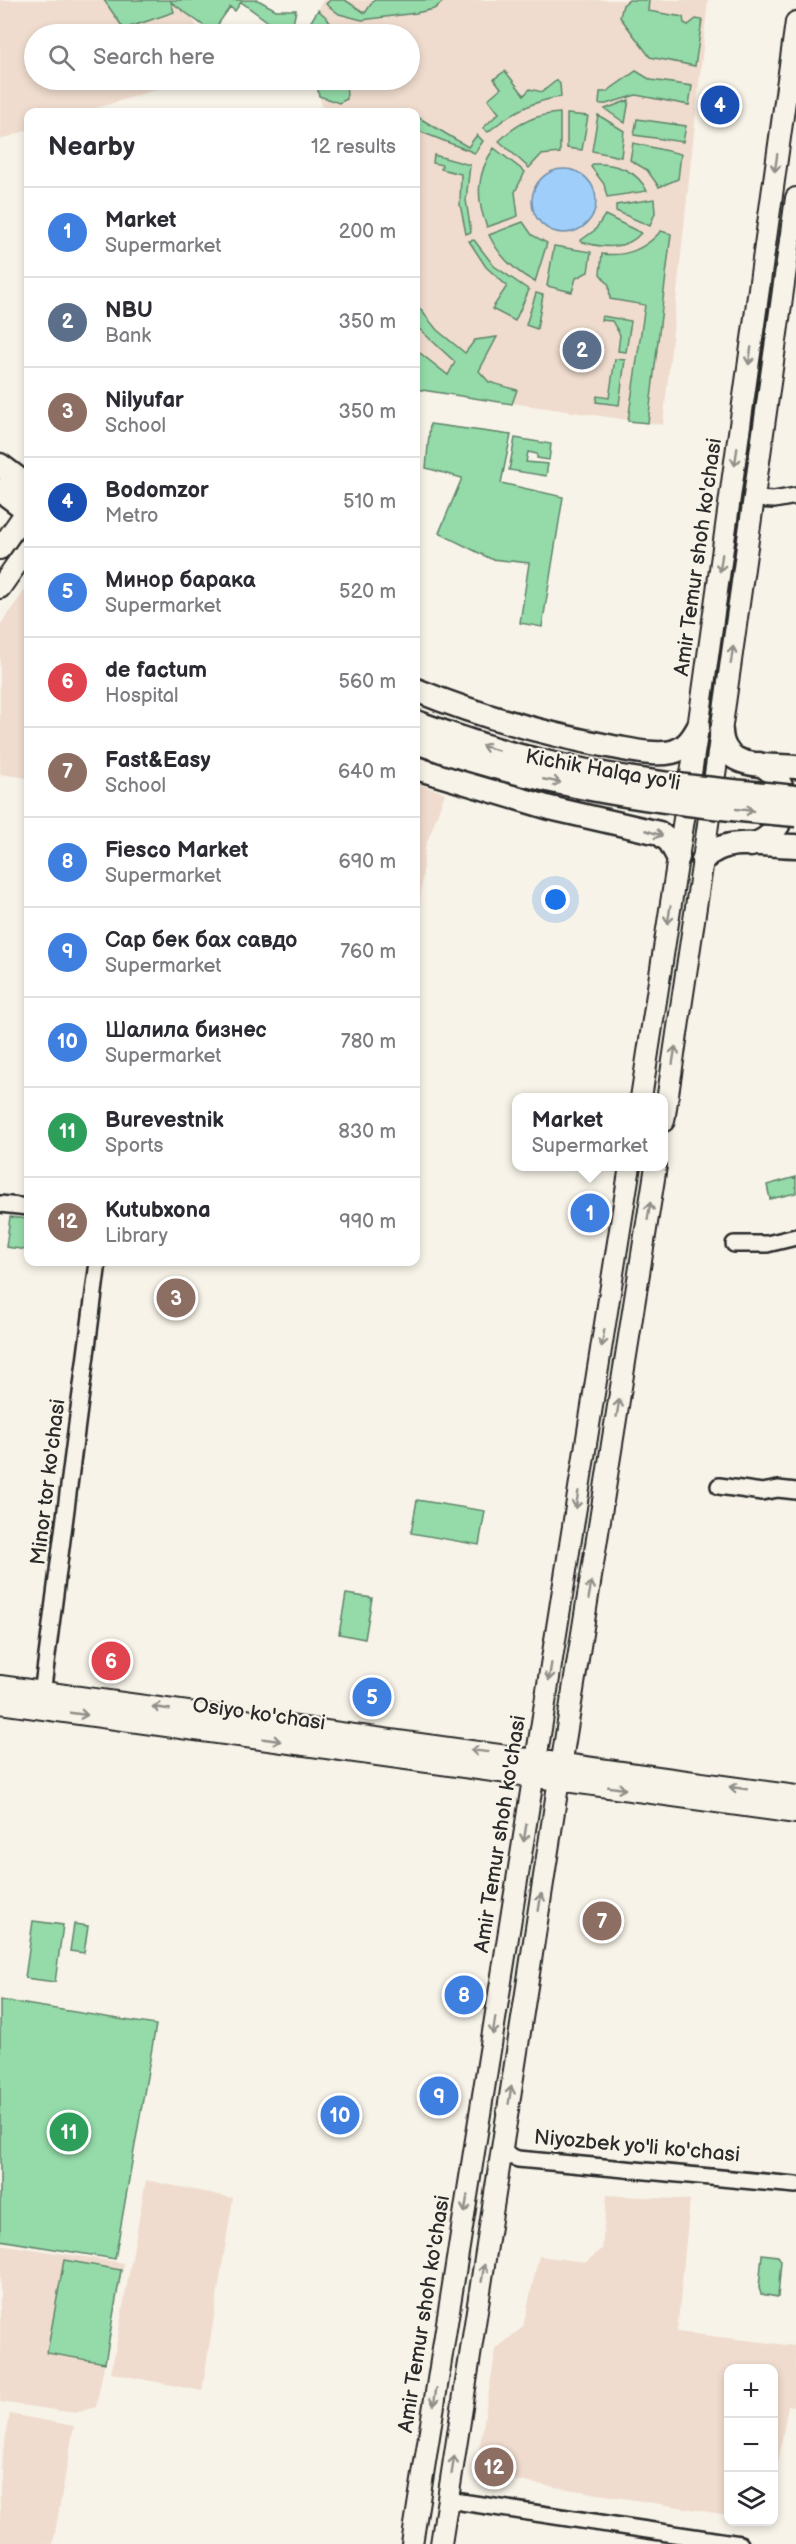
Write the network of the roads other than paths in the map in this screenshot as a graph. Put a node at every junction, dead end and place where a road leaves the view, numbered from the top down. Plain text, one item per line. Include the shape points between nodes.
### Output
1 (796, 22) edge
2 (796, 198) edge
3 (792, 254) edge
4 (755, 319) junction
5 (778, 322) junction
6 (0, 465) edge
7 (24, 483) edge
8 (0, 490) edge
9 (796, 496) edge
10 (754, 499) junction
11 (24, 507) edge
12 (24, 516) edge
13 (0, 549) edge
14 (24, 554) edge
15 (0, 588) edge
16 (420, 692) edge
17 (420, 723) edge
18 (698, 728) junction
19 (721, 732) junction
20 (568, 738) junction
21 (420, 743) edge
22 (650, 752) junction
23 (759, 764) junction
24 (796, 767) edge
25 (420, 769) edge
26 (796, 796) edge
27 (550, 808) junction
28 (796, 815) edge
29 (624, 825) junction
30 (751, 845) junction
31 (796, 846) edge
32 (678, 857) junction
33 (703, 860) junction
34 (642, 1093) edge
35 (666, 1093) edge
36 (629, 1171) edge
37 (655, 1171) edge
38 (0, 1204) edge
39 (24, 1207) edge
40 (796, 1237) edge
41 (734, 1244) dead end
42 (97, 1266) edge
43 (719, 1486) dead end
44 (796, 1491) edge
45 (572, 1537) junction
46 (598, 1538) junction
47 (0, 1686) edge
48 (41, 1700) junction
49 (0, 1703) edge
50 (535, 1767) junction
51 (560, 1771) junction
52 (796, 1796) edge
53 (796, 1813) edge
54 (475, 2146) junction
55 (501, 2153) junction
56 (796, 2185) edge
57 (444, 2343) junction
58 (471, 2348) junction
59 (448, 2500) junction
60 (412, 2544) edge
61 (441, 2544) edge
62 (740, 2544) edge

1 -> 4 main road, Amir Temur shoh ko'chasi
2 - 3 main road
3 - 5 main road
4 - 5 main road
4 -> 18 main road, Amir Temur shoh ko'chasi
5 - 10 main road
6 - 7 highway
8 - 11 highway
9 - 10 street
19 -> 10 main road
12 - 13 main road
14 - 15 main road
16 - 20 highway via 467,711
26 -> 17 highway, Kichik Halqa yo'li, bridge via 675,784 569,767 500,751
18 - 22 highway via 681,748 669,753
18 - 32 main road, Amir Temur shoh ko'chasi
19 - 23 highway via 728,755
19 - 33 main road
20 - 22 highway
20 - 27 highway via 581,757 584,781 574,801
21 -> 28 highway, Kichik Halqa yo'li, bridge via 495,768 565,784 684,803
22 - 29 highway via 627,764 613,783 613,806
23 - 24 highway
23 - 30 highway via 778,780 784,813 772,835
25 - 27 highway
27 - 29 highway
29 -> 32 highway via 658,833 670,842
30 - 31 highway
30 - 33 highway via 718,847
32 -> 34 main road, Amir Temur shoh ko'chasi
35 -> 33 main road
36 -> 45 main road, Amir Temur shoh ko'chasi
46 -> 37 main road
38 - 39 street
40 - 41 street via 767,1244
42 - 48 street, Minor tor ko'chasi
43 - 44 street via 762,1492
45 - 46 main road via 583,1543
45 -> 50 main road, Amir Temur shoh ko'chasi
51 -> 46 main road
47 - 48 main road, Osiyo ko'chasi
48 - 49 main road, Osiyo ko'chasi
48 - 50 main road, Osiyo ko'chasi
50 - 51 main road, Osiyo ko'chasi
50 -> 54 main road, Amir Temur shoh ko'chasi
52 -> 51 main road, Osiyo ko'chasi
51 -> 53 main road, Osiyo ko'chasi
55 -> 51 main road
54 - 55 main road, Niyozbek yo'li ko'chasi
54 -> 57 main road, Amir Temur shoh ko'chasi
55 - 56 street, Niyozbek yo'li ko'chasi via 518,2159
58 -> 55 main road
57 - 58 main road via 457,2340
57 -> 60 main road, Amir Temur shoh ko'chasi
59 -> 58 main road
59 - 61 main road
59 - 62 street

